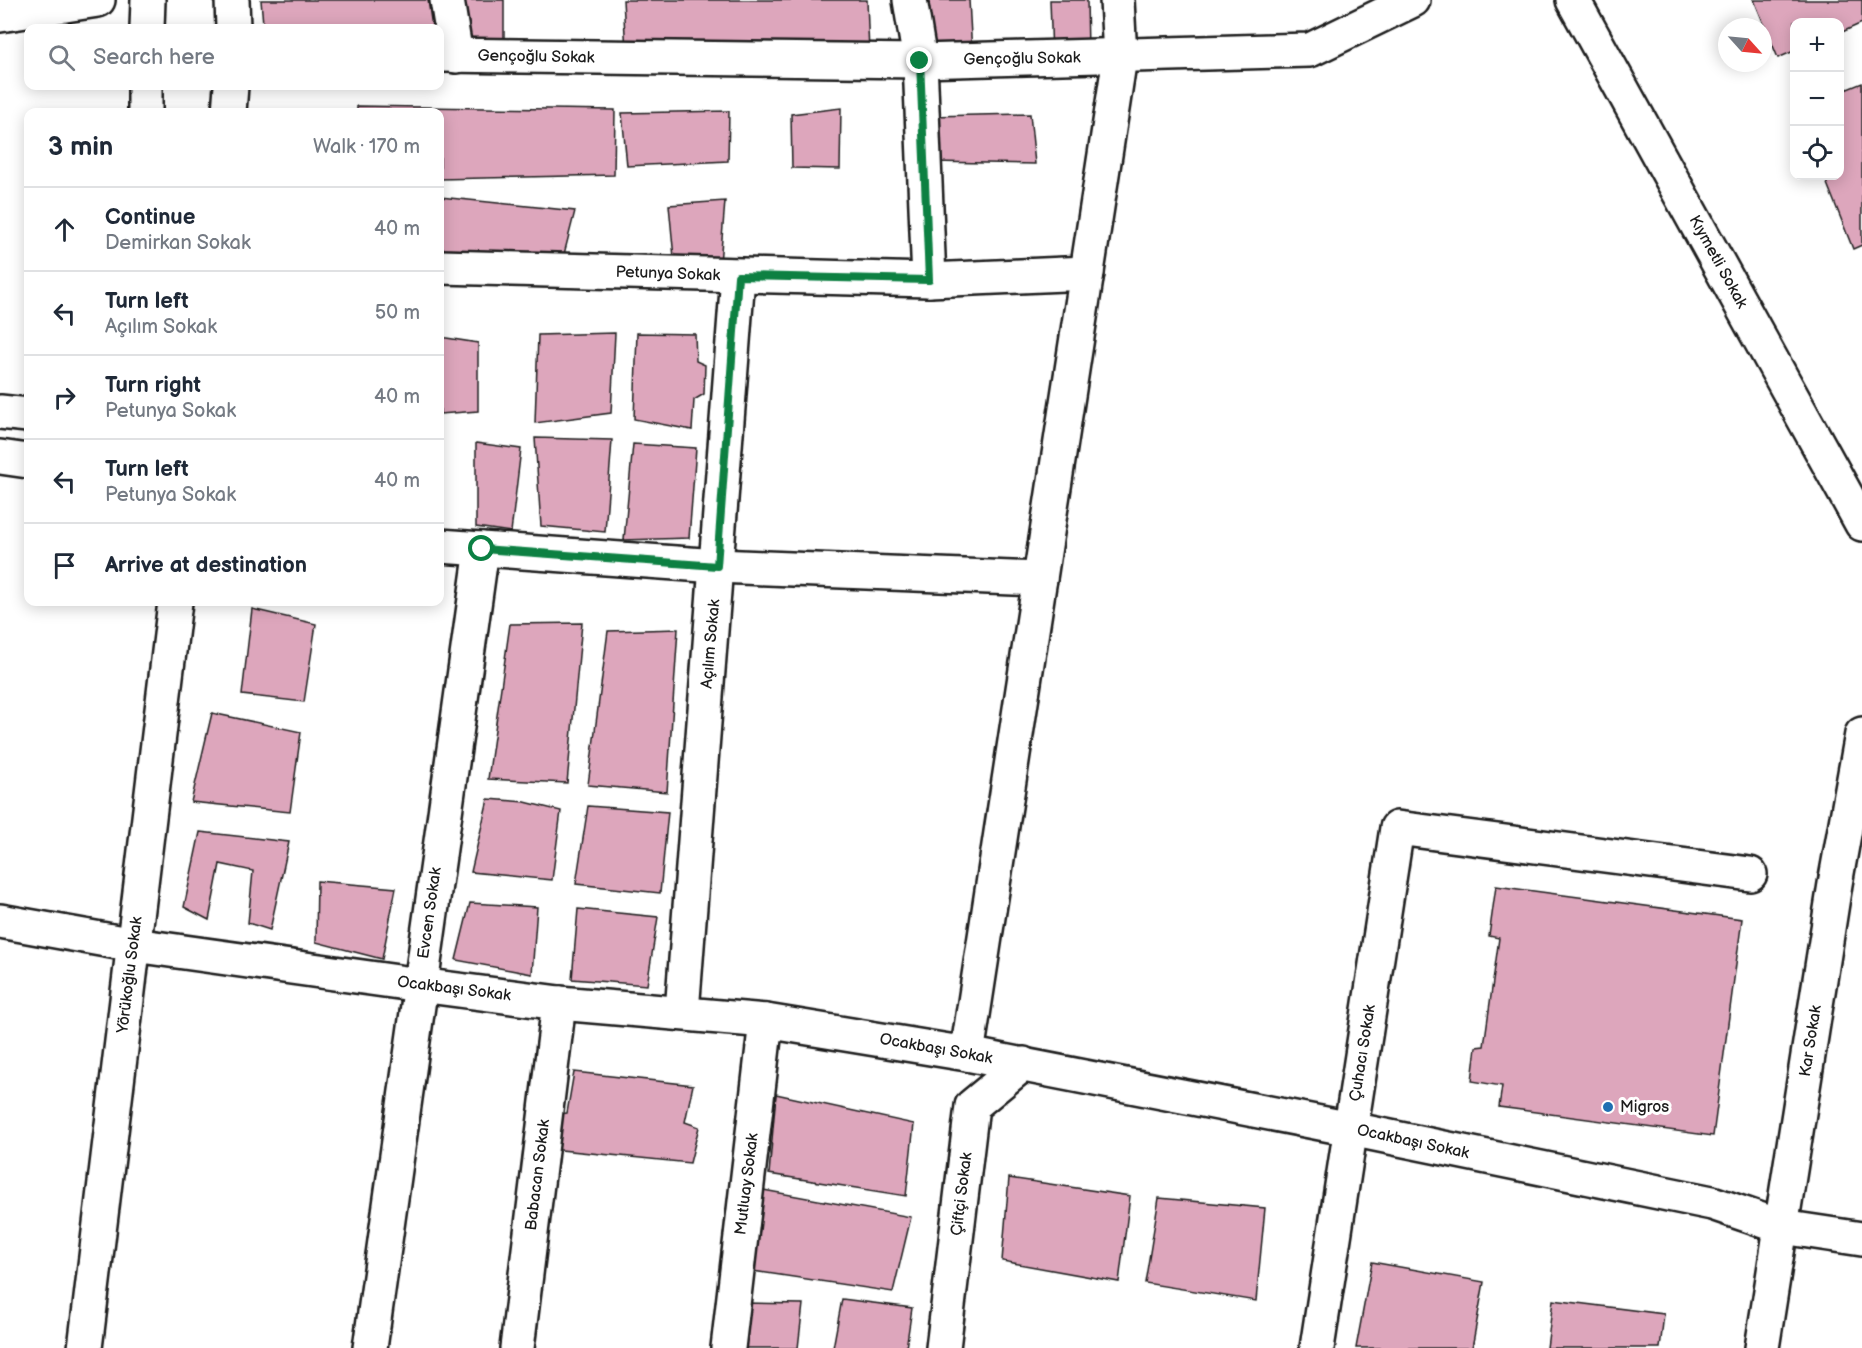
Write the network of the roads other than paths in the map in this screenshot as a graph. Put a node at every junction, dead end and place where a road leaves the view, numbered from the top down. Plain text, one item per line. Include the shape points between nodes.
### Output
1 (98, 0) edge
2 (147, 0) edge
3 (232, 0) edge
4 (447, 0) edge
5 (910, 0) edge
6 (1117, 0) edge
7 (1413, 0) edge
8 (1573, 0) edge
9 (0, 15) edge
10 (147, 24) edge
11 (233, 24) edge
12 (448, 55) edge
13 (1120, 57) junction
14 (920, 61) junction
15 (145, 90) edge
16 (231, 90) edge
17 (145, 108) edge
18 (229, 108) edge
19 (444, 267) edge
20 (1087, 273) junction
21 (738, 276) junction
22 (929, 280) junction
23 (0, 412) edge
24 (24, 415) edge
25 (0, 457) edge
26 (24, 460) edge
27 (1862, 524) edge
28 (444, 546) edge
29 (482, 549) junction
30 (717, 566) junction
31 (1040, 579) junction
32 (175, 606) edge
33 (1862, 734) edge
34 (1750, 874) dead end
35 (0, 921) edge
36 (134, 945) junction
37 (420, 985) junction
38 (559, 1003) junction
39 (682, 1012) junction
40 (766, 1021) junction
41 (967, 1054) junction
42 (1023, 1064) junction
43 (1351, 1129) junction
44 (1782, 1227) junction
45 (1862, 1239) edge
46 (85, 1348) edge
47 (370, 1348) edge
48 (517, 1348) edge
49 (728, 1348) edge
50 (943, 1348) edge
51 (1317, 1348) edge
52 (1762, 1348) edge

1 - 9 street
2 - 10 street
3 - 11 street
4 - 12 street
5 - 14 street
6 - 13 street
7 - 13 street, Gençoğlu Sokak via 1310,50
8 - 27 street, Kıymetli Sokak
12 - 14 street, Gençoğlu Sokak
13 - 14 street, Gençoğlu Sokak
13 - 20 street
14 - 22 street
15 - 17 street
16 - 18 street
19 - 21 street, Petunya Sokak
20 - 22 street, Petunya Sokak
20 - 31 street
21 - 22 street, Petunya Sokak
21 - 30 street, Açılım Sokak
23 - 24 street
25 - 26 street
28 - 29 street
29 - 30 street
29 - 37 street, Evcen Sokak
30 - 31 street
30 - 39 street, Açılım Sokak
31 - 41 street
32 - 36 street, Yörükoğlu Sokak
33 - 44 street, Kar Sokak
34 - 43 street, Çuhacı Sokak via 1397,828
35 - 36 street, Ocakbaşı Sokak
36 - 37 street, Ocakbaşı Sokak
36 - 46 street, Yörükoğlu Sokak
37 - 38 street, Ocakbaşı Sokak
37 - 47 street, Evcen Sokak
38 - 39 street, Ocakbaşı Sokak
38 - 48 street, Babacan Sokak
39 - 40 street, Ocakbaşı Sokak
40 - 41 street, Ocakbaşı Sokak
40 - 49 street, Mutluay Sokak
41 - 42 street, Ocakbaşı Sokak
42 - 43 street, Ocakbaşı Sokak
42 - 50 street, Çiftçi Sokak via 972,1106
43 - 44 street, Ocakbaşı Sokak via 1712,1203
43 - 51 street, Çuhacı Sokak
44 - 45 street, Ocakbaşı Sokak
44 - 52 street, Kar Sokak

